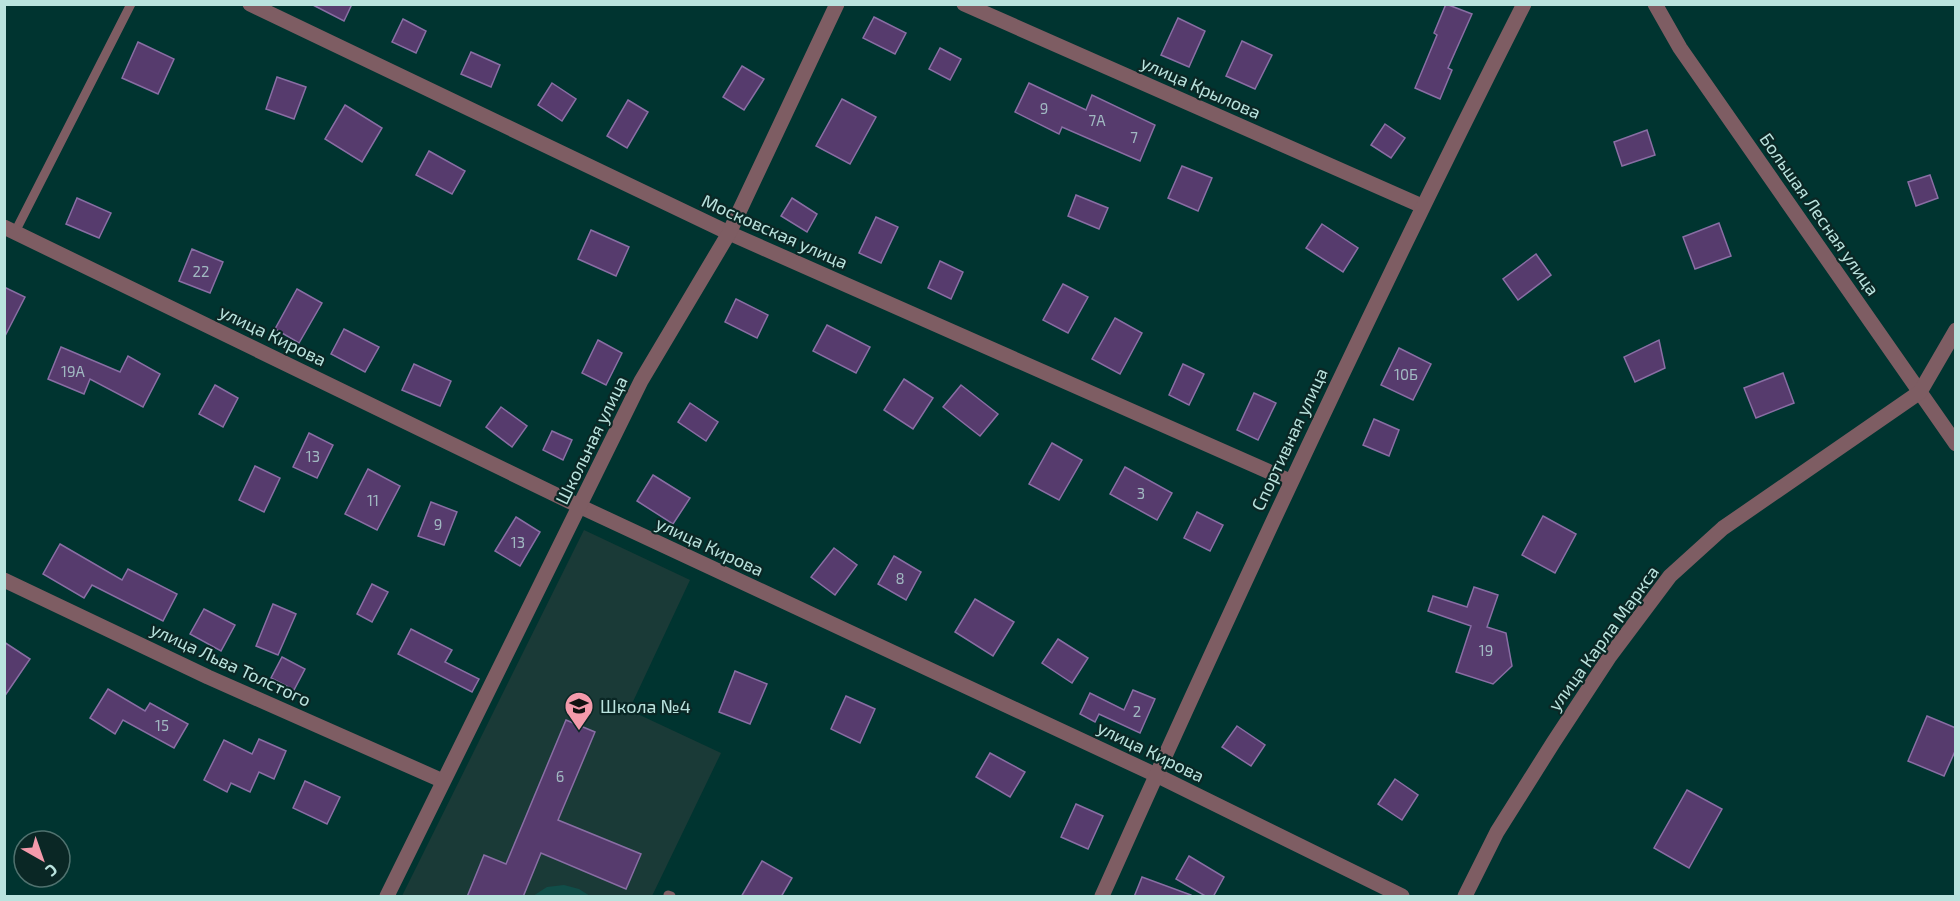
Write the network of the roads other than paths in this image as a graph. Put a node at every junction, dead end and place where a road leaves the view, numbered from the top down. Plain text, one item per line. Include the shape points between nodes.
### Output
1 (131, 4) edge
2 (250, 4) edge
3 (837, 4) edge
4 (964, 4) edge
5 (1524, 4) edge
6 (1655, 4) edge
7 (1422, 206) junction
8 (10, 230) edge
9 (729, 233) junction
10 (1956, 330) edge
11 (1920, 392) junction
12 (1956, 444) edge
13 (1290, 481) junction
14 (579, 506) junction
15 (4, 580) edge
16 (1156, 775) junction
17 (443, 781) junction
18 (387, 897) edge
19 (1102, 897) edge
20 (1402, 897) edge
21 (1465, 897) edge

1 - 8 lane
2 - 9 street, Московская улица
3 - 9 street, Школьная улица
4 - 7 street, улица Крылова
5 - 7 street, Спортивная улица
6 - 11 street, Большая Лесная улица via 1680,48
7 - 13 street, Спортивная улица
8 - 14 street, улица Кирова
9 - 13 street, Московская улица
9 - 14 street, Школьная улица via 641,381
10 - 11 street, улица Карла Маркса
11 - 12 street, Большая Лесная улица
11 - 21 street, улица Карла Маркса via 1724,528 1670,576 1610,656 1553,743 1497,832
13 - 16 street, Спортивная улица
14 - 16 street, улица Кирова
14 - 17 street, Школьная улица
15 - 17 street, улица Льва Толстого via 208,677
16 - 19 street, Спортивная улица
16 - 20 street, улица Кирова
17 - 18 street, Школьная улица

